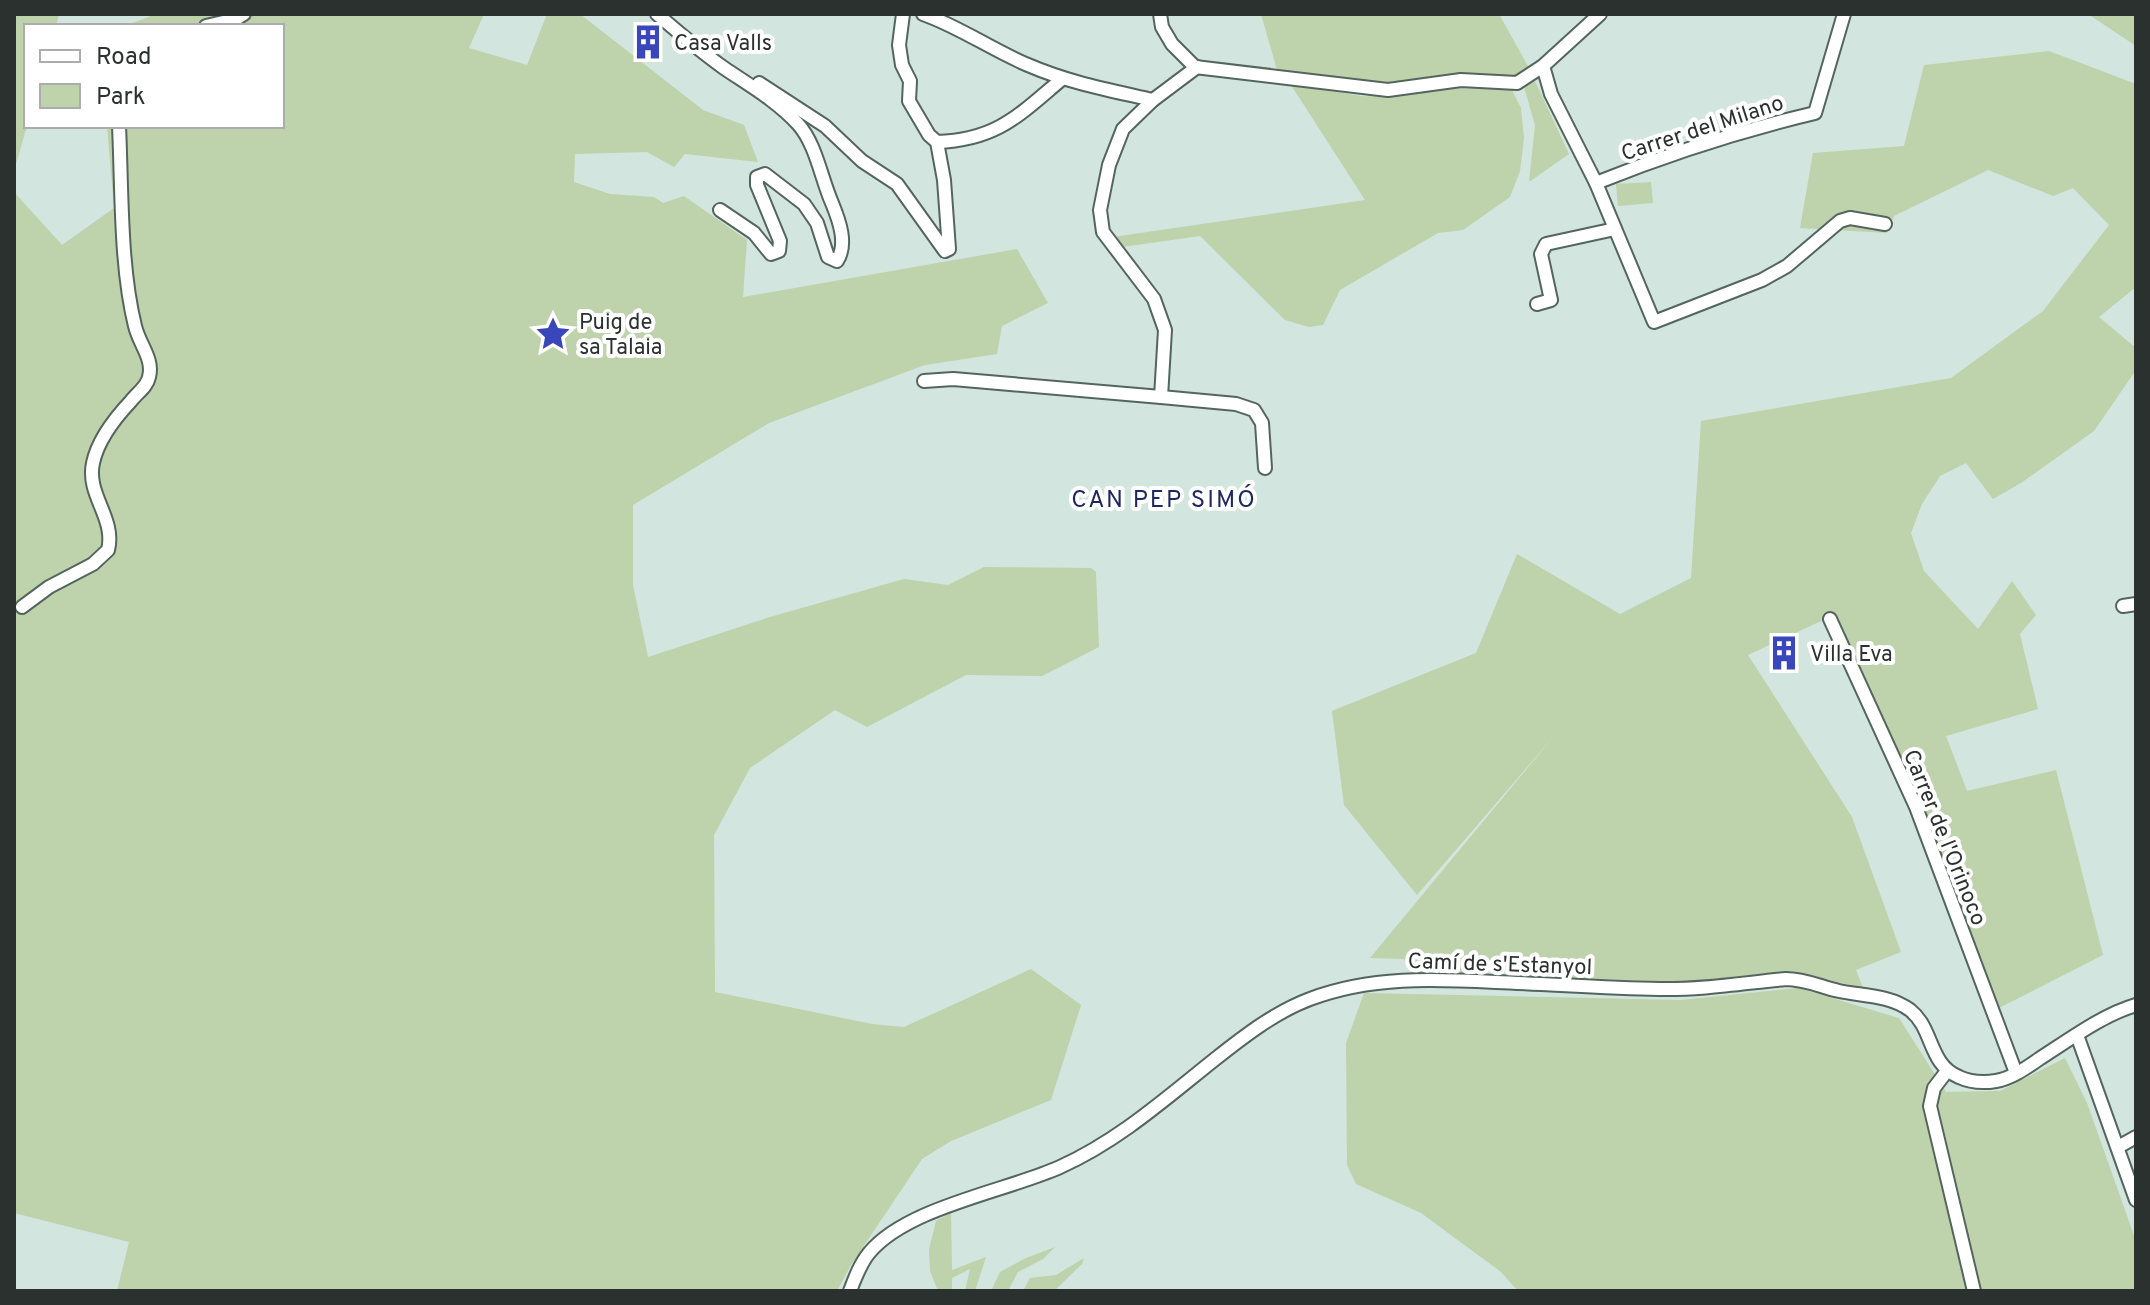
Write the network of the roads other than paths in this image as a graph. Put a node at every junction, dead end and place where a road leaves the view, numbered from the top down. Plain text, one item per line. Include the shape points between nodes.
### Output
1 (244, 14) edge
2 (657, 14) edge
3 (903, 14) edge
4 (923, 14) edge
5 (1160, 14) edge
6 (1600, 14) edge
7 (1844, 14) edge
8 (215, 24) edge
9 (1543, 66) junction
10 (1197, 67) junction
11 (1062, 79) junction
12 (746, 82) junction
13 (1153, 100) junction
14 (119, 128) edge
15 (937, 142) junction
16 (1596, 183) junction
17 (720, 210) dead end
18 (1885, 224) dead end
19 (1615, 229) junction
20 (1537, 304) dead end
21 (924, 381) dead end
22 (1161, 397) junction
23 (1265, 468) dead end
24 (22, 607) dead end
25 (1830, 619) dead end
26 (2136, 1005) edge
27 (2077, 1035) junction
28 (1947, 1071) junction
29 (2016, 1073) junction
30 (2136, 1137) edge
31 (2118, 1147) junction
32 (2135, 1194) edge
33 (850, 1291) edge
34 (1974, 1291) edge

1 - 8 street
2 - 12 street
3 - 15 street via 899,45 910,81 909,101
4 - 11 street
5 - 10 street via 1172,44
6 - 9 street
7 - 16 street, Carrer del Milano via 1815,113 1681,150
9 - 10 street via 1517,83 1461,80 1388,90
9 - 16 street via 1551,94
10 - 13 street
11 - 13 street
11 - 15 street via 994,132
12 - 15 street via 754,80 786,99 897,184 945,251 948,224
12 - 17 street via 799,125 812,148 842,235 842,254 837,261 828,257 817,223 804,204 765,174 757,177 757,185 780,241 779,251 771,254 754,233
13 - 22 street via 1123,129 1100,210 1103,232 1154,299 1165,330
14 - 24 street via 128,277 135,328 151,366 148,383 106,431 93,462 97,499 111,528 108,550
16 - 19 street
18 - 19 street via 1840,221 1762,280 1654,322
19 - 20 street via 1546,244 1541,254 1551,300
21 - 22 street
22 - 23 street via 1254,410 1262,423
25 - 29 street, Carrer de l'Orinoco via 1916,807
26 - 27 street
27 - 29 street
27 - 31 street
28 - 29 street via 1986,1082
28 - 33 street, Camí de s'Estanyol via 1907,1007 1804,980 1673,989 1383,981 1312,998 1284,1012 1244,1036 1115,1137 1037,1177 944,1207 909,1225 869,1254
28 - 34 street via 1934,1088 1930,1106
30 - 31 street
31 - 32 street

